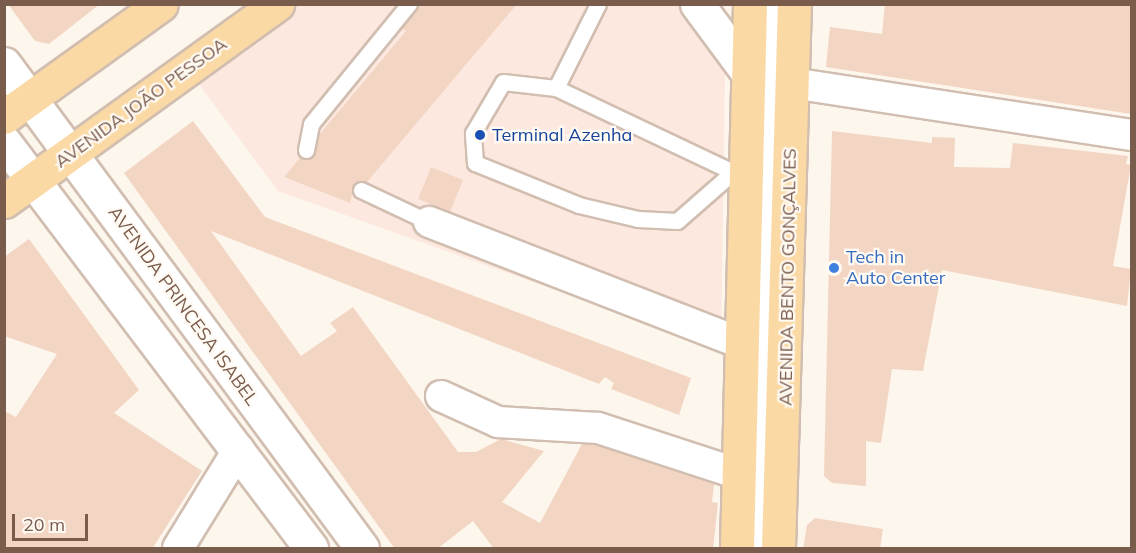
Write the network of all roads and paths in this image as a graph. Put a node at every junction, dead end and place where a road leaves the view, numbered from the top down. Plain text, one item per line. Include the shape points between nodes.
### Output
1 (161, 4) edge
2 (248, 4) edge
3 (277, 4) edge
4 (409, 4) edge
5 (598, 4) edge
6 (697, 4) edge
7 (750, 4) edge
8 (772, 4) edge
9 (794, 4) edge
10 (4, 64) edge
11 (748, 73) junction
12 (792, 83) junction
13 (556, 88) junction
14 (17, 109) edge
15 (1131, 135) edge
16 (66, 147) junction
17 (306, 150) dead end
18 (16, 168) edge
19 (740, 175) junction
20 (361, 190) dead end
21 (4, 201) edge
22 (429, 222) joint
23 (744, 344) junction
24 (441, 396) dead end
25 (239, 449) junction
26 (742, 475) junction
27 (178, 549) edge
28 (310, 549) edge
29 (362, 549) edge
30 (737, 549) edge
31 (757, 549) edge
32 (778, 549) edge

1 - 14 main road
2 - 16 lane
3 - 16 main road, AVENIDA JOÃO PESSOA
4 - 17 lane via 311,124
5 - 13 lane
6 - 11 main road
7 - 11 main road
8 - 31 lane
9 - 12 main road, AVENIDA BENTO GONÇALVES
10 - 14 main road, AVENIDA PRINCESA ISABEL
11 - 19 main road
12 - 15 street
12 - 32 main road, AVENIDA BENTO GONÇALVES
13 - 19 lane
13 - 19 lane via 503,82 473,134 476,163 579,205 638,219 677,221
14 - 16 main road, AVENIDA PRINCESA ISABEL
16 - 18 main road, AVENIDA JOÃO PESSOA
16 - 29 main road, AVENIDA PRINCESA ISABEL
18 - 21 main road, AVENIDA JOÃO PESSOA
18 - 25 main road
19 - 23 main road
20 - 22 lane
22 - 23 street
23 - 26 main road
24 - 26 street via 498,422 598,428
25 - 27 street
25 - 28 main road
26 - 30 main road

